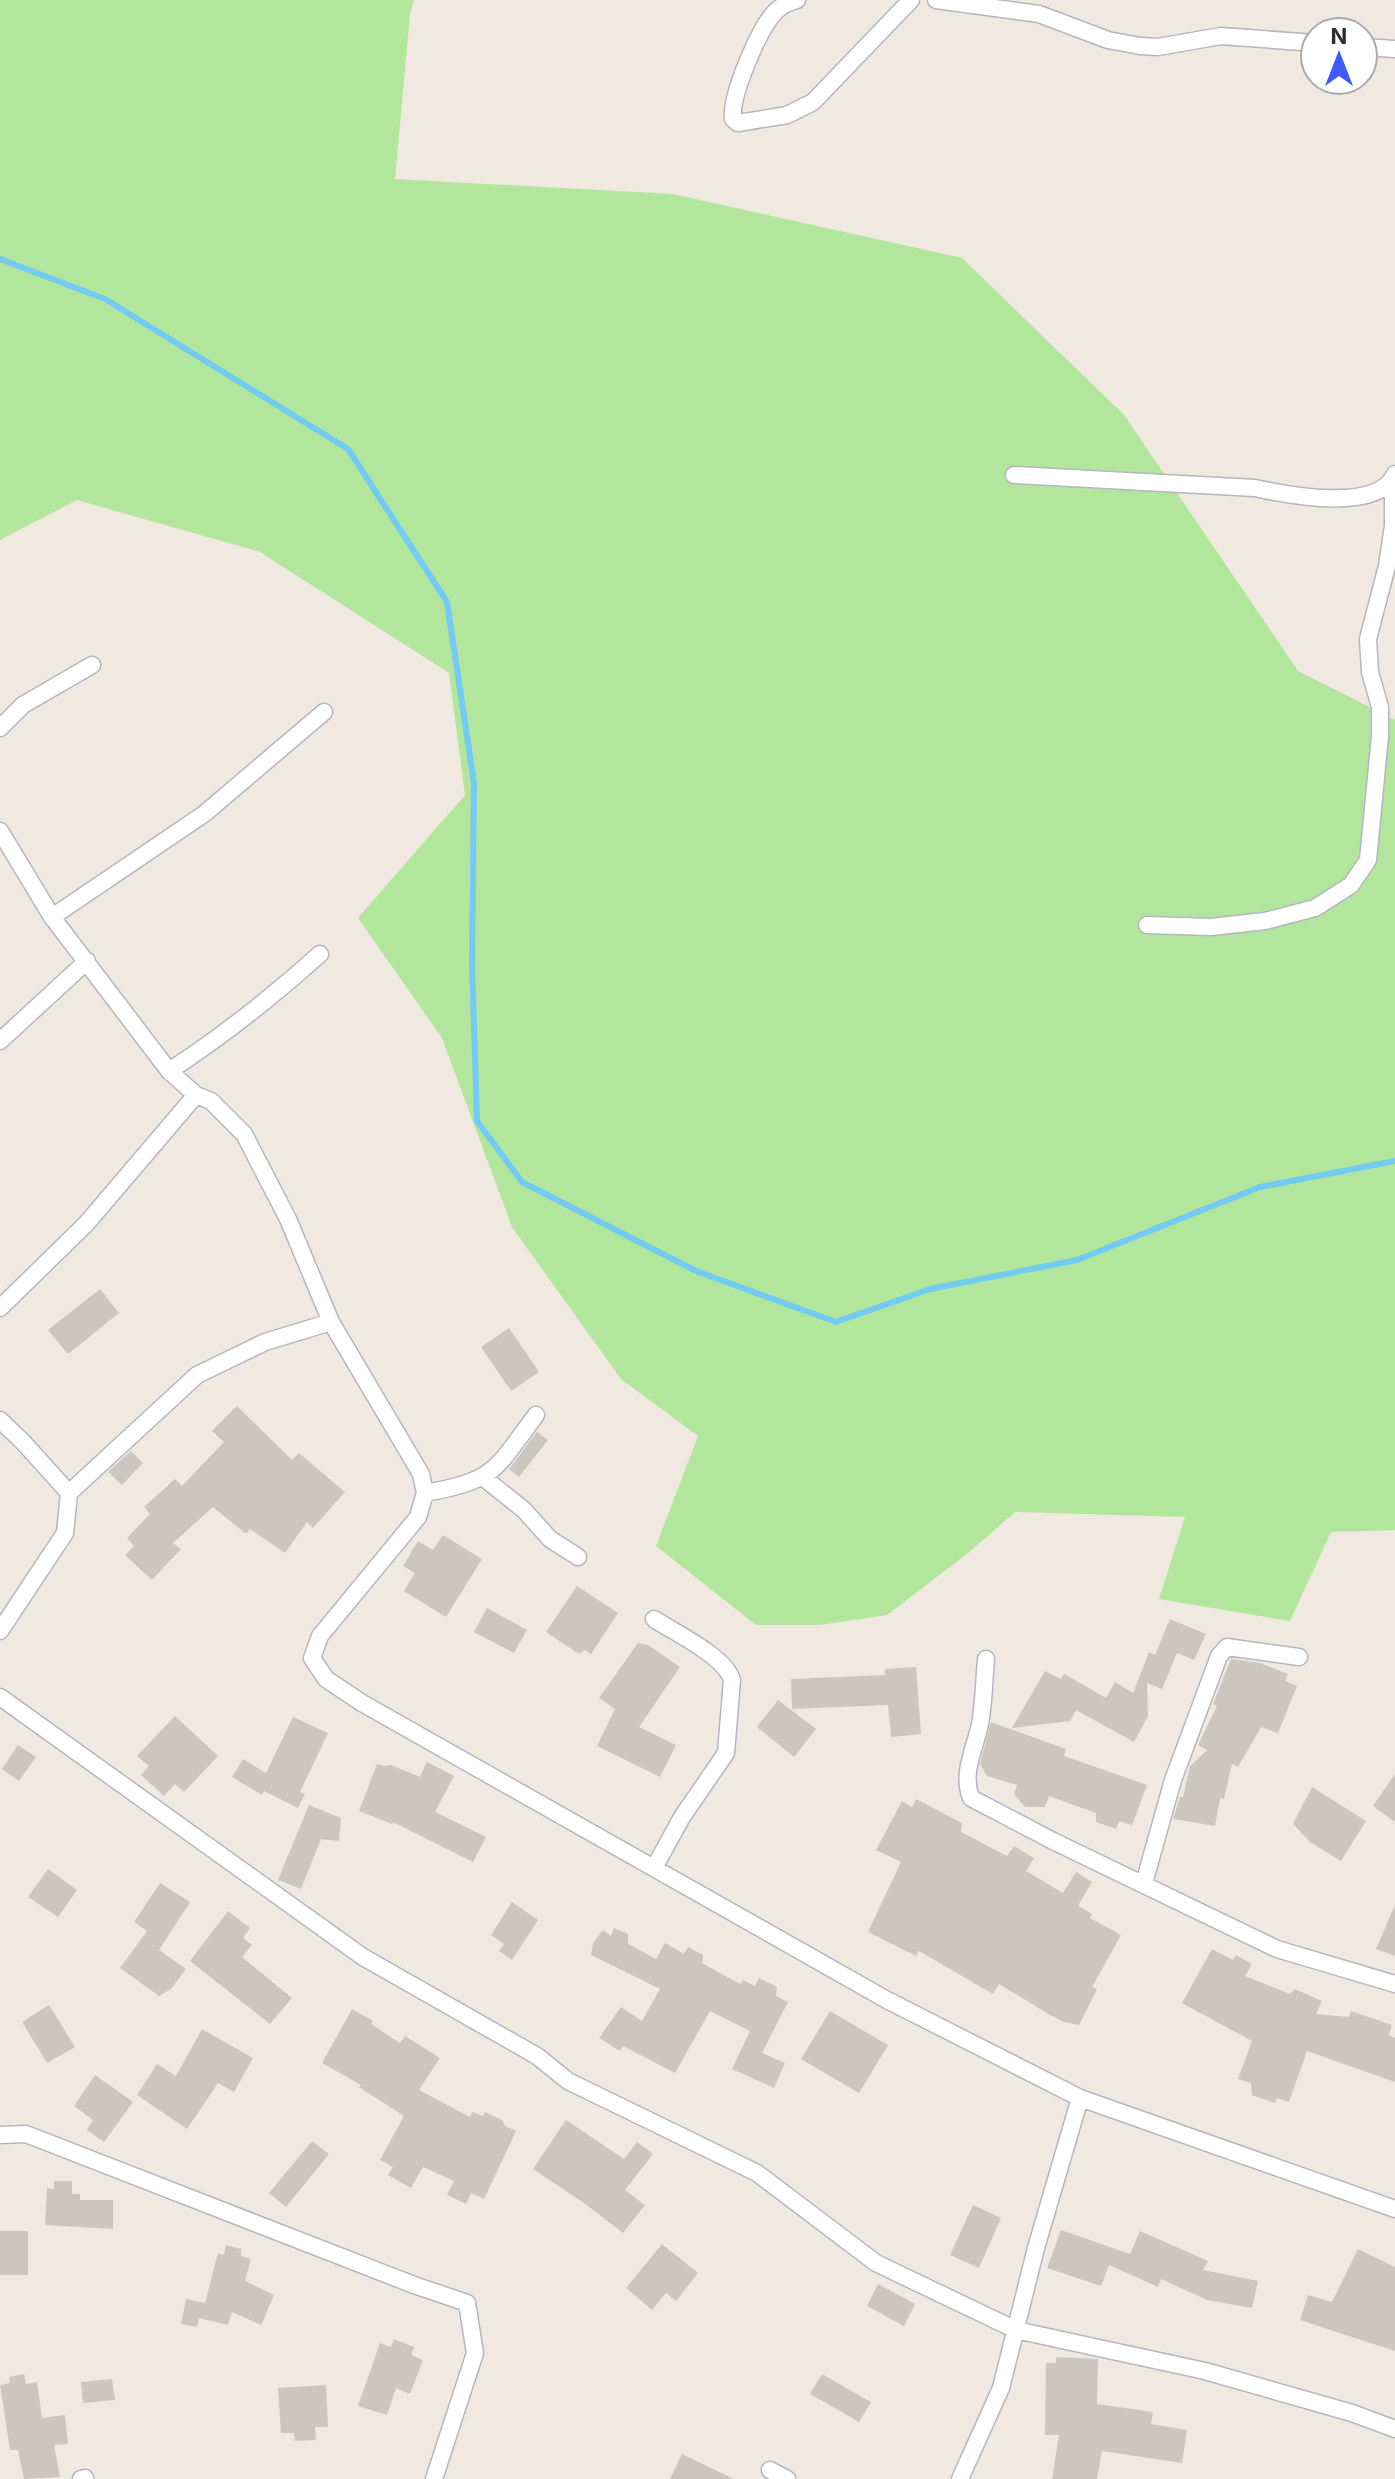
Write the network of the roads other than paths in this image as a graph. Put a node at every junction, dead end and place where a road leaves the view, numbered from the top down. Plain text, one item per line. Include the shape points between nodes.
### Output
1 (797, 0) edge
2 (911, 0) edge
3 (936, 0) edge
4 (1299, 42) edge
5 (1014, 475) dead end
6 (1394, 476) edge
7 (92, 665) dead end
8 (324, 712) dead end
9 (0, 728) edge
10 (0, 831) edge
11 (52, 917) junction
12 (1147, 925) dead end
13 (320, 954) dead end
14 (87, 961) junction
15 (0, 1041) edge
16 (169, 1071) junction
17 (196, 1095) junction
18 (0, 1308) edge
19 (331, 1322) junction
20 (536, 1415) dead end
21 (0, 1420) edge
22 (484, 1478) junction
23 (69, 1493) junction
24 (425, 1493) junction
25 (578, 1557) dead end
26 (654, 1619) dead end
27 (0, 1631) edge
28 (1299, 1657) dead end
29 (986, 1659) dead end
30 (0, 1697) edge
31 (654, 1868) junction
32 (1144, 1883) junction
33 (1395, 1984) edge
34 (1080, 2098) junction
35 (0, 2135) edge
36 (1395, 2209) edge
37 (1016, 2330) junction
38 (1395, 2429) edge
39 (770, 2470) dead end
40 (434, 2479) edge
41 (787, 2479) edge
42 (960, 2479) edge

1 - 2 street via 774,13 760,35 733,106 738,123 787,115 813,102
3 - 4 street via 1039,14 1140,46 1221,36
5 - 6 street via 1255,488 1334,498 1368,494
6 - 12 street via 1387,566 1368,639 1380,736 1368,860 1351,885 1315,908 1211,927
7 - 9 street via 23,705
8 - 11 street via 204,814
10 - 11 street
11 - 14 street
13 - 16 street via 271,999
14 - 15 street
14 - 16 street
16 - 17 street
17 - 18 street via 86,1224
17 - 19 street via 211,1101 244,1134 288,1219
19 - 23 street via 265,1342 197,1375
19 - 24 street via 421,1474
20 - 22 street via 502,1463
21 - 23 street
22 - 24 street
22 - 25 street via 550,1539
23 - 27 street via 65,1533
24 - 31 street via 418,1517 320,1636 312,1658 326,1679 362,1703
26 - 31 street via 720,1661 732,1680 726,1753
28 - 32 street via 1239,1647 1227,1647 1219,1656 1173,1780
29 - 32 street via 980,1722 968,1765 971,1798
30 - 37 street via 363,1957 537,2056 568,2081 757,2173 876,2263
31 - 34 street via 887,2000
32 - 33 street via 1277,1949
34 - 36 street
34 - 37 street
35 - 40 street via 26,2134 467,2303 475,2353
37 - 38 street via 1205,2371
37 - 42 street via 1001,2388
39 - 41 street

